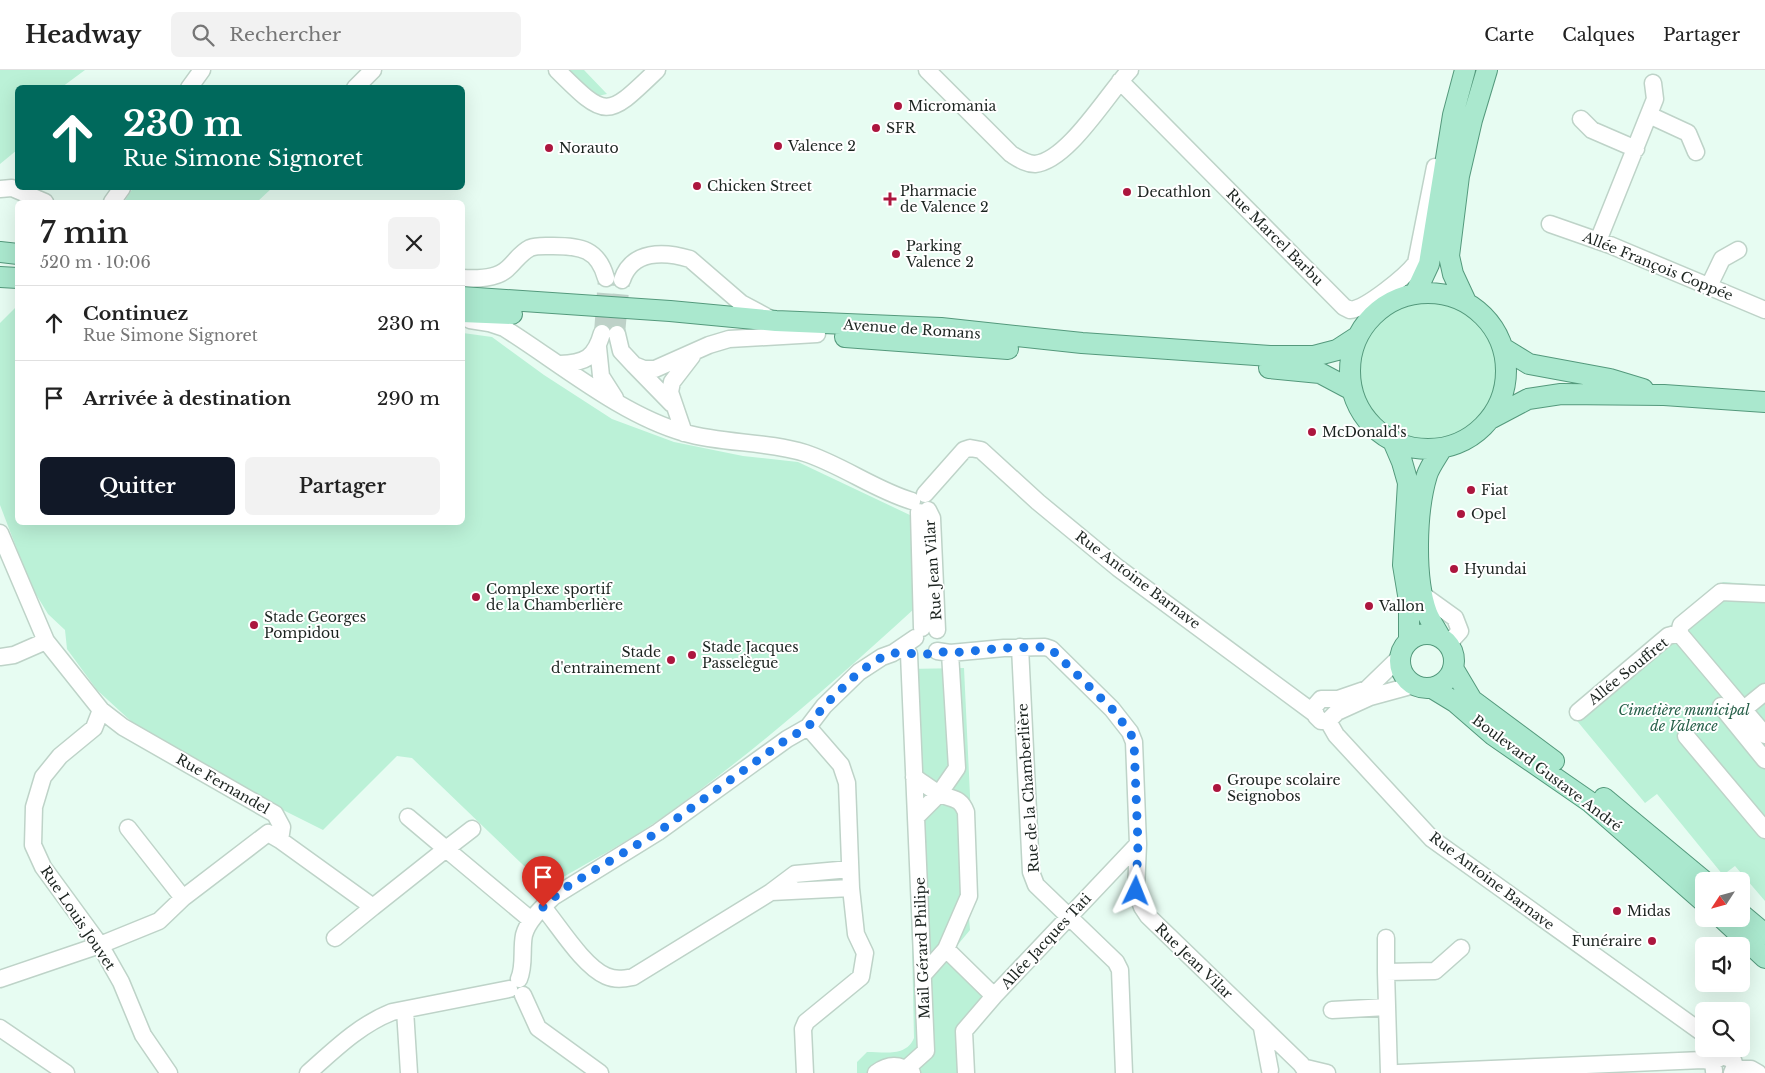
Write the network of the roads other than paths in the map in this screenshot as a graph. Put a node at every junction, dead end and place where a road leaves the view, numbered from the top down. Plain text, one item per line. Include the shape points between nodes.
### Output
1 (373, 70) edge
2 (557, 70) edge
3 (657, 70) edge
4 (928, 70) edge
5 (1465, 70) edge
6 (1487, 70) edge
7 (1125, 75) edge
8 (1652, 83) dead end
9 (358, 85) edge
10 (1649, 115) junction
11 (1581, 119) dead end
12 (1636, 149) junction
13 (1696, 152) dead end
14 (0, 189) edge
15 (15, 189) edge
16 (17, 190) edge
17 (40, 200) edge
18 (1550, 224) dead end
19 (1437, 226) junction
20 (1598, 241) junction
21 (0, 245) edge
22 (15, 248) edge
23 (1738, 250) dead end
24 (0, 252) edge
25 (15, 254) edge
26 (0, 277) edge
27 (15, 278) edge
28 (469, 278) edge
29 (15, 283) edge
30 (0, 285) edge
31 (1709, 286) junction
32 (1415, 294) junction
33 (465, 297) edge
34 (1466, 302) junction
35 (1765, 310) edge
36 (465, 312) edge
37 (465, 319) edge
38 (776, 321) junction
39 (817, 334) junction
40 (606, 338) junction
41 (1357, 338) junction
42 (1503, 348) junction
43 (699, 349) junction
44 (560, 364) junction
45 (634, 365) junction
46 (1352, 390) junction
47 (1664, 395) junction
48 (618, 401) junction
49 (1765, 402) edge
50 (672, 404) junction
51 (1490, 419) junction
52 (684, 433) junction
53 (1393, 441) junction
54 (1442, 448) junction
55 (921, 504) junction
56 (0, 534) edge
57 (1765, 594) edge
58 (1679, 633) junction
59 (1409, 640) junction
60 (1444, 640) junction
61 (46, 641) junction
62 (929, 645) junction
63 (1020, 647) junction
64 (0, 656) edge
65 (1399, 658) junction
66 (1453, 668) junction
67 (1423, 687) junction
68 (1765, 692) edge
69 (1721, 706) dead end
70 (1744, 709) junction
71 (101, 710) junction
72 (1326, 710) junction
73 (1578, 712) dead end
74 (808, 727) junction
75 (1765, 735) edge
76 (1686, 736) dead end
77 (1765, 760) edge
78 (914, 777) junction
79 (939, 794) junction
80 (408, 817) dead end
81 (916, 818) junction
82 (128, 828) dead end
83 (472, 829) dead end
84 (1765, 829) edge
85 (280, 840) junction
86 (1138, 844) junction
87 (446, 849) junction
88 (850, 869) junction
89 (1695, 874) edge
90 (851, 888) junction
91 (771, 892) junction
92 (1695, 894) edge
93 (183, 898) junction
94 (373, 907) junction
95 (543, 907) junction
96 (1069, 916) junction
97 (532, 920) junction
98 (1750, 922) edge
99 (1733, 928) edge
100 (1765, 934) edge
101 (336, 938) dead end
102 (1386, 938) dead end
103 (100, 945) junction
104 (1461, 948) dead end
105 (946, 949) junction
106 (1765, 958) edge
107 (1386, 972) junction
108 (923, 975) junction
109 (0, 979) edge
110 (517, 988) junction
111 (994, 996) junction
112 (1387, 1007) junction
113 (405, 1010) junction
114 (1332, 1010) dead end
115 (0, 1028) edge
116 (1262, 1028) junction
117 (1695, 1028) edge
118 (1716, 1060) edge
119 (1303, 1067) edge
120 (1558, 1070) edge
121 (909, 1071) edge
122 (1733, 1071) edge
123 (1270, 1072) edge
124 (66, 1073) edge
125 (169, 1073) edge
126 (308, 1073) edge
127 (408, 1073) edge
128 (600, 1073) edge
129 (805, 1073) edge
130 (876, 1073) edge
131 (966, 1073) edge
132 (1124, 1073) edge
133 (1327, 1073) edge
134 (1389, 1073) edge
135 (1398, 1073) edge
136 (1758, 1073) edge

1 - 9 street
2 - 3 street via 587,100 603,107 620,104
4 - 7 street via 1011,154 1027,163 1044,162 1059,152 1093,117
5 - 19 main road via 1453,115
6 - 19 main road via 1459,176
7 - 19 street, Rue Marcel Barbu via 1237,198 1350,310 1360,308 1412,268
8 - 10 street via 1655,99
10 - 12 street
10 - 13 street via 1688,133
11 - 12 street via 1592,130
12 - 20 street
14 - 15 street
16 - 17 street
18 - 20 street, Allée François Coppée
19 - 32 main road via 1430,264
19 - 34 main road
20 - 31 street, Allée François Coppée
21 - 22 street
23 - 31 street via 1722,259
24 - 25 main road
26 - 27 main road
28 - 38 street via 503,272 522,254 539,246 581,248 598,258 614,279 644,255 679,255 696,264 741,303
29 - 30 street
31 - 35 street, Allée François Coppée
32 - 34 main road via 1441,294
32 - 41 main road via 1381,308
33 - 38 main road, Avenue de Romans via 670,310
34 - 42 main road via 1488,322
36 - 39 main road, Avenue de Romans
37 - 44 street via 495,324
38 - 41 main road, Avenue de Romans via 941,328 1082,343 1304,357 1331,352
39 - 43 street via 729,339
39 - 46 main road, Avenue de Romans via 1306,371 1330,376
40 - 44 street via 584,361
40 - 45 street
40 - 48 street via 601,376
41 - 46 main road via 1351,358
42 - 47 main road via 1530,364 1610,379
42 - 51 main road via 1505,385
43 - 45 street via 655,369
43 - 50 street via 672,382
44 - 48 street
45 - 50 street
46 - 53 main road via 1371,425
47 - 49 main road
47 - 51 main road via 1540,396 1517,403
48 - 52 street via 641,415
50 - 52 street
51 - 54 main road via 1474,435
52 - 55 street via 806,453
53 - 54 main road via 1417,448
53 - 59 main road via 1408,483 1403,565 1409,601
54 - 60 main road, Boulevard Gustave André via 1428,474 1424,493 1419,560 1427,613
55 - 62 street, Rue Jean Vilar via 932,518
55 - 72 street, Rue Antoine Barnave via 964,450 981,450 1112,562 1290,695
56 - 61 street
57 - 58 street, Allée Souffret via 1721,592 1681,625
58 - 70 street
58 - 73 street, Allée Souffret via 1668,636
59 - 60 main road via 1429,634
59 - 65 main road
60 - 66 main road, Boulevard Gustave André via 1454,660
61 - 64 street via 14,655
61 - 71 street
62 - 63 street, Rue Jean Vilar
62 - 74 street via 882,657 859,672 824,706
62 - 78 street, Mail Gérard Philipe
62 - 79 street via 957,768
63 - 86 street, Rue Jean Vilar via 1051,649 1112,709 1130,732 1135,754
63 - 96 street, Rue de la Chamberlière via 1031,872 1036,885
65 - 67 main road, Boulevard Gustave André via 1402,674
65 - 72 street via 1367,689
66 - 67 main road via 1445,681
66 - 89 main road, Boulevard Gustave André via 1472,700 1604,798
67 - 72 street via 1383,692
67 - 92 main road, Boulevard Gustave André via 1456,702 1492,735 1590,802
68 - 70 street
69 - 77 street
70 - 75 street
71 - 85 street, Rue Fernandel via 123,727 276,814 282,827
71 - 103 street, Rue Louis Jouvet via 94,728 60,756 43,777 34,807 34,845 43,867
72 - 117 street, Rue Antoine Barnave via 1336,735 1432,839
74 - 88 street via 841,765 847,782
74 - 95 street via 658,832 565,888
76 - 84 street
78 - 79 street, Mail Gérard Philipe
78 - 81 street, Mail Gérard Philipe
79 - 81 street
79 - 105 street, Mail Gérard Philipe via 957,799 963,803 966,812 969,896
80 - 87 street
81 - 108 street, Mail Gérard Philipe
82 - 93 street
83 - 87 street
85 - 93 street via 268,833
85 - 94 street
86 - 96 street, Allée Jacques Tati
86 - 116 street, Rue Jean Vilar via 1136,891 1148,916
87 - 94 street
87 - 97 street
88 - 90 street
88 - 91 street via 800,872
90 - 91 street
90 - 129 street via 856,934 865,954 864,966 861,977 806,1022 803,1028
91 - 95 street via 633,977 620,979 593,969
93 - 103 street via 159,921
94 - 101 street
95 - 97 street
96 - 111 street, Allée Jacques Tati
96 - 132 street, Rue de la Chamberlière via 1116,962 1120,970
97 - 110 street via 524,936 522,970
98 - 100 main road
99 - 106 main road
102 - 107 street
103 - 109 street
103 - 125 street, Rue Louis Jouvet via 121,982 143,1035
104 - 107 street via 1435,972
105 - 108 street
105 - 111 street, Mail Gérard Philipe
107 - 112 street
108 - 121 street, Mail Gérard Philipe via 926,1051
110 - 113 street
110 - 128 street via 538,1028
111 - 131 street via 964,1031
112 - 114 street
112 - 134 street
113 - 126 street via 392,1012 362,1026
113 - 127 street
115 - 124 street
116 - 119 street, Rue Jean Vilar
116 - 123 street
118 - 120 street
118 - 122 street via 1728,1056 1733,1060
119 - 123 street via 1278,1062
119 - 133 street
120 - 135 street
121 - 130 street, Mail Gérard Philipe via 891,1066
122 - 136 street via 1743,1068

